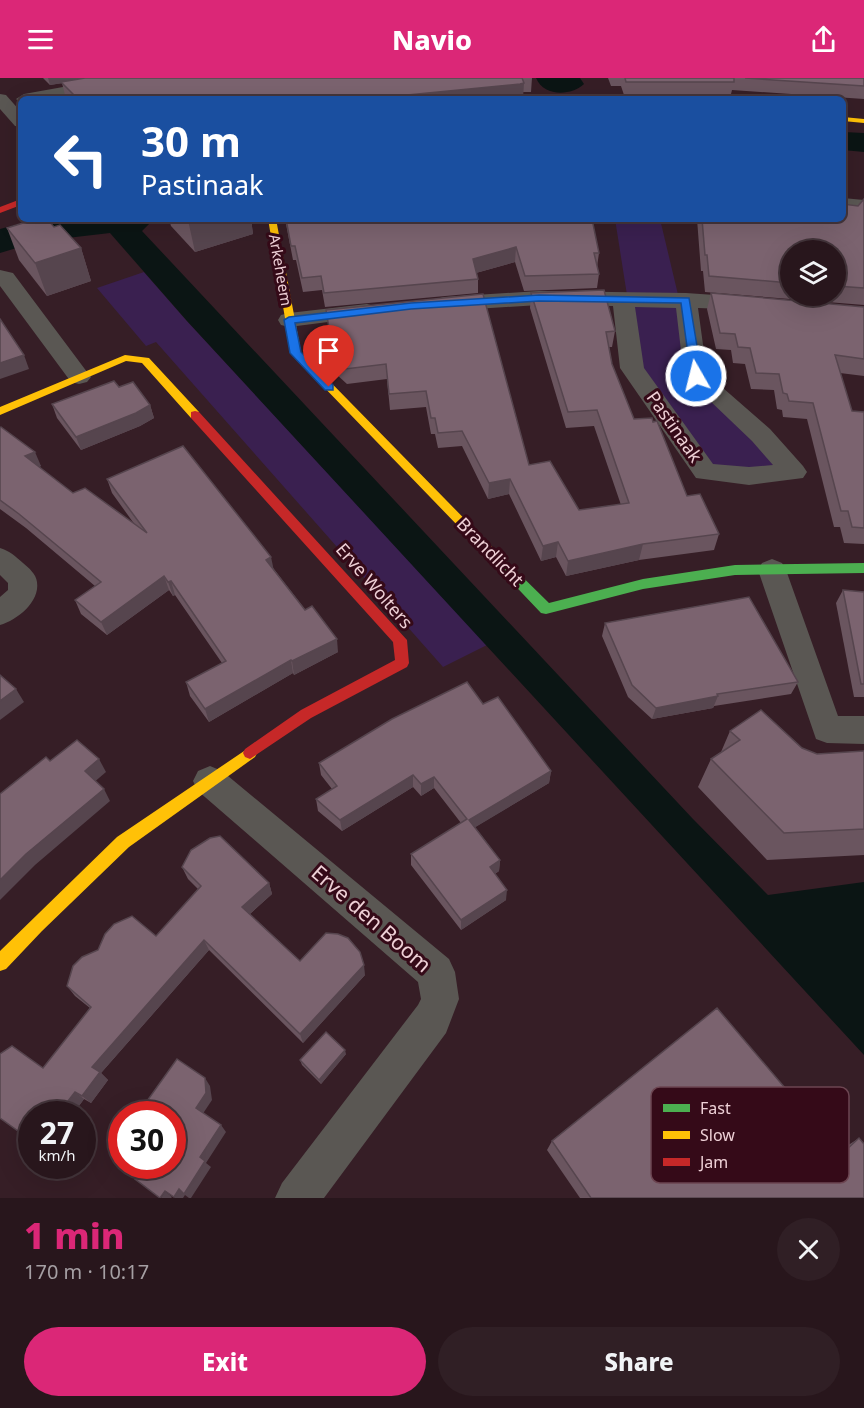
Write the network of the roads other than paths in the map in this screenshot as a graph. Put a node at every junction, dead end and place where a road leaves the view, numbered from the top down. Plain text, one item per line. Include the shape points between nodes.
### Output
1 (141, 78) edge
2 (39, 96) edge
3 (18, 99) edge
4 (2, 101) edge
5 (18, 119) edge
6 (846, 119) edge
7 (864, 121) edge
8 (18, 203) edge
9 (846, 204) edge
10 (864, 206) edge
11 (0, 210) edge
12 (273, 222) edge
13 (0, 276) edge
14 (623, 298) junction
15 (686, 300) junction
16 (771, 304) edge
17 (423, 306) edge
18 (389, 309) edge
19 (289, 320) junction
20 (80, 377) junction
21 (0, 411) edge
22 (0, 558) edge
23 (864, 568) edge
24 (772, 570) junction
25 (0, 614) edge
26 (864, 730) edge
27 (210, 781) junction
28 (0, 963) edge
29 (297, 1198) edge

1 - 2 street
3 - 4 street
4 - 5 street
6 - 7 street
8 - 11 street
9 - 10 street
12 - 19 street, Arkeheem
13 - 20 street
14 - 15 street
14 - 15 street, Pastinaak via 632,368 705,471 748,476 794,472 761,435 696,376
14 - 17 street via 539,298
15 - 16 street
18 - 19 street
19 - 24 street, Brandlicht via 296,353 546,609 643,584 735,570
20 - 21 street, Erve Wolters
20 - 27 street, Erve Wolters via 125,358 145,360 400,640 402,663 306,714
22 - 25 street via 23,580 22,594
23 - 24 street, Brandlicht
24 - 26 street via 827,729
27 - 28 street, Erve Wolters via 123,842
27 - 29 street, Erve den Boom via 435,972 440,999 432,1020

